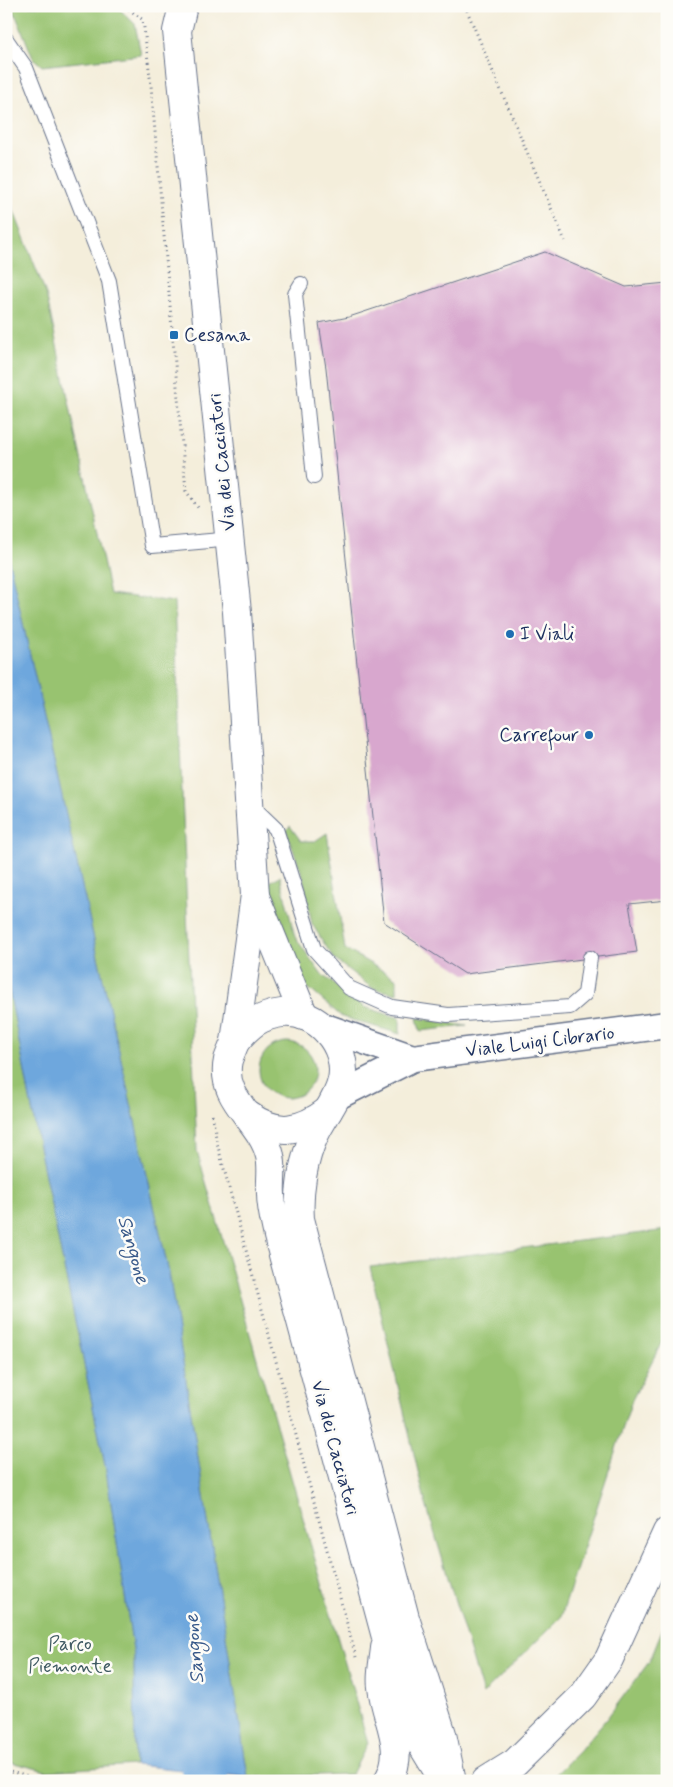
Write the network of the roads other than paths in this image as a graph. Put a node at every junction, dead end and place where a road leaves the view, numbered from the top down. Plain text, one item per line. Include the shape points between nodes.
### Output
1 (160, 6) edge
2 (180, 19) edge
3 (6, 39) edge
4 (301, 284) dead end
5 (314, 478) dead end
6 (225, 541) junction
7 (249, 802) junction
8 (255, 895) junction
9 (590, 958) dead end
10 (313, 1021) junction
11 (667, 1025) edge
12 (235, 1042) junction
13 (413, 1058) junction
14 (333, 1103) junction
15 (245, 1112) junction
16 (667, 1532) edge
17 (386, 1637) junction
18 (444, 1744) junction
19 (388, 1781) edge
20 (444, 1781) edge
21 (452, 1781) edge
22 (462, 1781) edge
23 (486, 1781) edge

1 - 2 main road, Via dei Cacciatori
2 - 6 main road, Via dei Cacciatori
3 - 6 lane via 26,68 109,281 152,546
4 - 5 lane via 295,294
6 - 7 main road, Via dei Cacciatori via 236,612
7 - 8 main road, Via dei Cacciatori
7 - 9 lane via 276,829 314,949 349,988 392,1007 448,1014 570,1007 586,994
8 - 10 main road, Via dei Cacciatori
8 - 12 main road, Via dei Cacciatori
10 - 12 main road, Via dei Cacciatori via 284,1013 265,1016 248,1026
10 - 13 street
10 - 14 main road, Via dei Cacciatori via 335,1041 342,1060 343,1078
11 - 13 street, Viale Luigi Cibrario
12 - 15 main road, Via dei Cacciatori via 228,1061 228,1080 234,1098
13 - 14 street
14 - 15 main road, Via dei Cacciatori via 313,1122 296,1128 277,1129 260,1123
14 - 18 main road, Via dei Cacciatori via 314,1135 306,1161 299,1204 300,1219 404,1618
15 - 17 main road, Via dei Cacciatori via 261,1132 269,1150 271,1194 278,1236
16 - 23 main road via 609,1659 583,1696 515,1762
17 - 19 main road via 381,1686 397,1759
17 - 20 main road, Via dei Cacciatori via 419,1740
18 - 21 main road
18 - 22 main road

